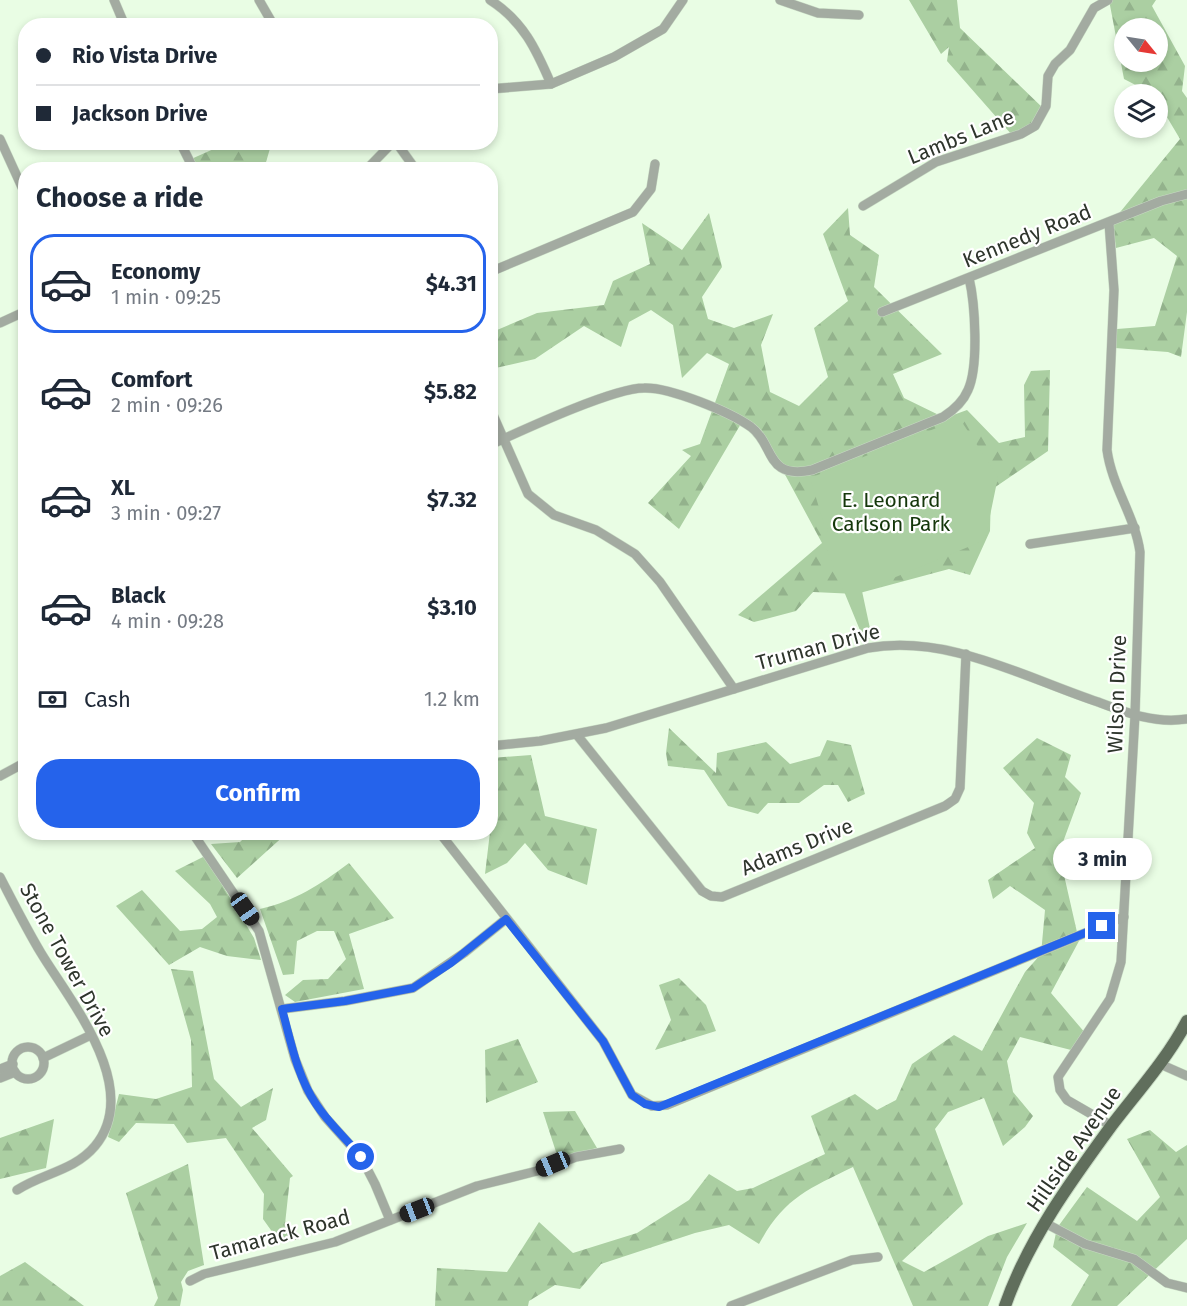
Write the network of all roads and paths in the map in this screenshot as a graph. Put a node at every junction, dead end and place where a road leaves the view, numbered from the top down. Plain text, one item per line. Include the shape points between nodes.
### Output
1 (114, 0) edge
2 (259, 0) edge
3 (490, 0) edge
4 (683, 0) edge
5 (780, 0) edge
6 (1108, 0) edge
7 (859, 15) dead end
8 (121, 18) edge
9 (269, 18) edge
10 (551, 84) junction
11 (498, 89) edge
12 (0, 140) edge
13 (386, 150) edge
14 (400, 150) edge
15 (374, 162) edge
16 (410, 162) edge
17 (655, 164) dead end
18 (18, 179) edge
19 (1187, 194) edge
20 (863, 206) dead end
21 (1109, 223) junction
22 (498, 269) edge
23 (969, 278) junction
24 (882, 312) dead end
25 (18, 315) edge
26 (0, 323) edge
27 (498, 427) edge
28 (503, 439) junction
29 (498, 441) edge
30 (1135, 528) junction
31 (1030, 544) dead end
32 (966, 654) junction
33 (734, 689) junction
34 (1136, 715) junction
35 (1187, 719) edge
36 (577, 735) junction
37 (498, 744) edge
38 (18, 766) edge
39 (0, 776) edge
40 (197, 840) edge
41 (445, 840) edge
42 (0, 877) edge
43 (1124, 917) junction
44 (506, 919) junction
45 (282, 1009) junction
46 (1187, 1021) edge
47 (91, 1035) junction
48 (43, 1058) junction
49 (1160, 1064) junction
50 (14, 1068) junction
51 (0, 1069) edge
52 (1187, 1076) edge
53 (0, 1078) edge
54 (1112, 1126) junction
55 (620, 1149) dead end
56 (17, 1190) dead end
57 (390, 1220) junction
58 (1045, 1223) junction
59 (878, 1257) dead end
60 (190, 1281) dead end
61 (1187, 1288) edge
62 (731, 1306) edge
63 (1005, 1306) edge

1 - 8 street
2 - 9 street
3 - 10 street via 512,16 530,38
4 - 10 street via 671,20 655,35
5 - 7 street via 818,13
6 - 20 street, Lambs Lane via 1094,8 1070,50 1048,76 1046,106 1035,126 936,162
10 - 11 street
12 - 18 street
13 - 15 street
14 - 16 street
17 - 22 street via 651,189 633,212
19 - 21 street, Kennedy Road
21 - 23 street, Kennedy Road
21 - 30 street, Wilson Drive via 1114,290 1107,450 1112,476
23 - 24 street, Kennedy Road
23 - 28 street via 974,310 972,374 968,391 958,406 943,417 812,470 796,472 782,467 770,458 759,436 747,425 675,393 653,388 620,392
25 - 26 street
27 - 28 street
28 - 29 street
28 - 33 street via 522,486 535,502 554,515 609,536 640,559
30 - 31 street
30 - 34 street, Wilson Drive via 1140,566
32 - 33 street, Truman Drive via 920,645 884,646
32 - 34 street, Truman Drive
32 - 36 street, Adams Drive via 960,788 955,799 722,897 702,891
33 - 36 street, Truman Drive
34 - 35 street, Truman Drive via 1170,722
34 - 43 street, Wilson Drive
36 - 37 street, Truman Drive
38 - 39 street
40 - 45 street via 259,931
41 - 44 street
42 - 47 street, Stone Tower Drive
43 - 44 street via 659,1107 632,1095 603,1041
43 - 54 street, Wilson Drive via 1121,962 1112,993 1058,1077 1067,1100
44 - 45 street via 413,988
45 - 57 street via 308,1091 325,1117 361,1157
46 - 49 main road, Hillside Avenue
47 - 48 street
47 - 56 street, Stone Tower Drive via 110,1088 109,1112 102,1135 71,1167
48 - 50 street via 38,1076 23,1078
48 - 50 street via 33,1048 23,1048 15,1054
49 - 52 street
49 - 54 main road, Hillside Avenue
50 - 51 street
50 - 53 street
54 - 58 main road, Hillside Avenue
55 - 57 street, Tamarack Road via 576,1157 477,1186
57 - 60 street, Tamarack Road via 335,1242 204,1274
58 - 61 street via 1085,1244 1134,1259 1167,1283
58 - 63 main road, Hillside Avenue
59 - 62 street via 852,1260

